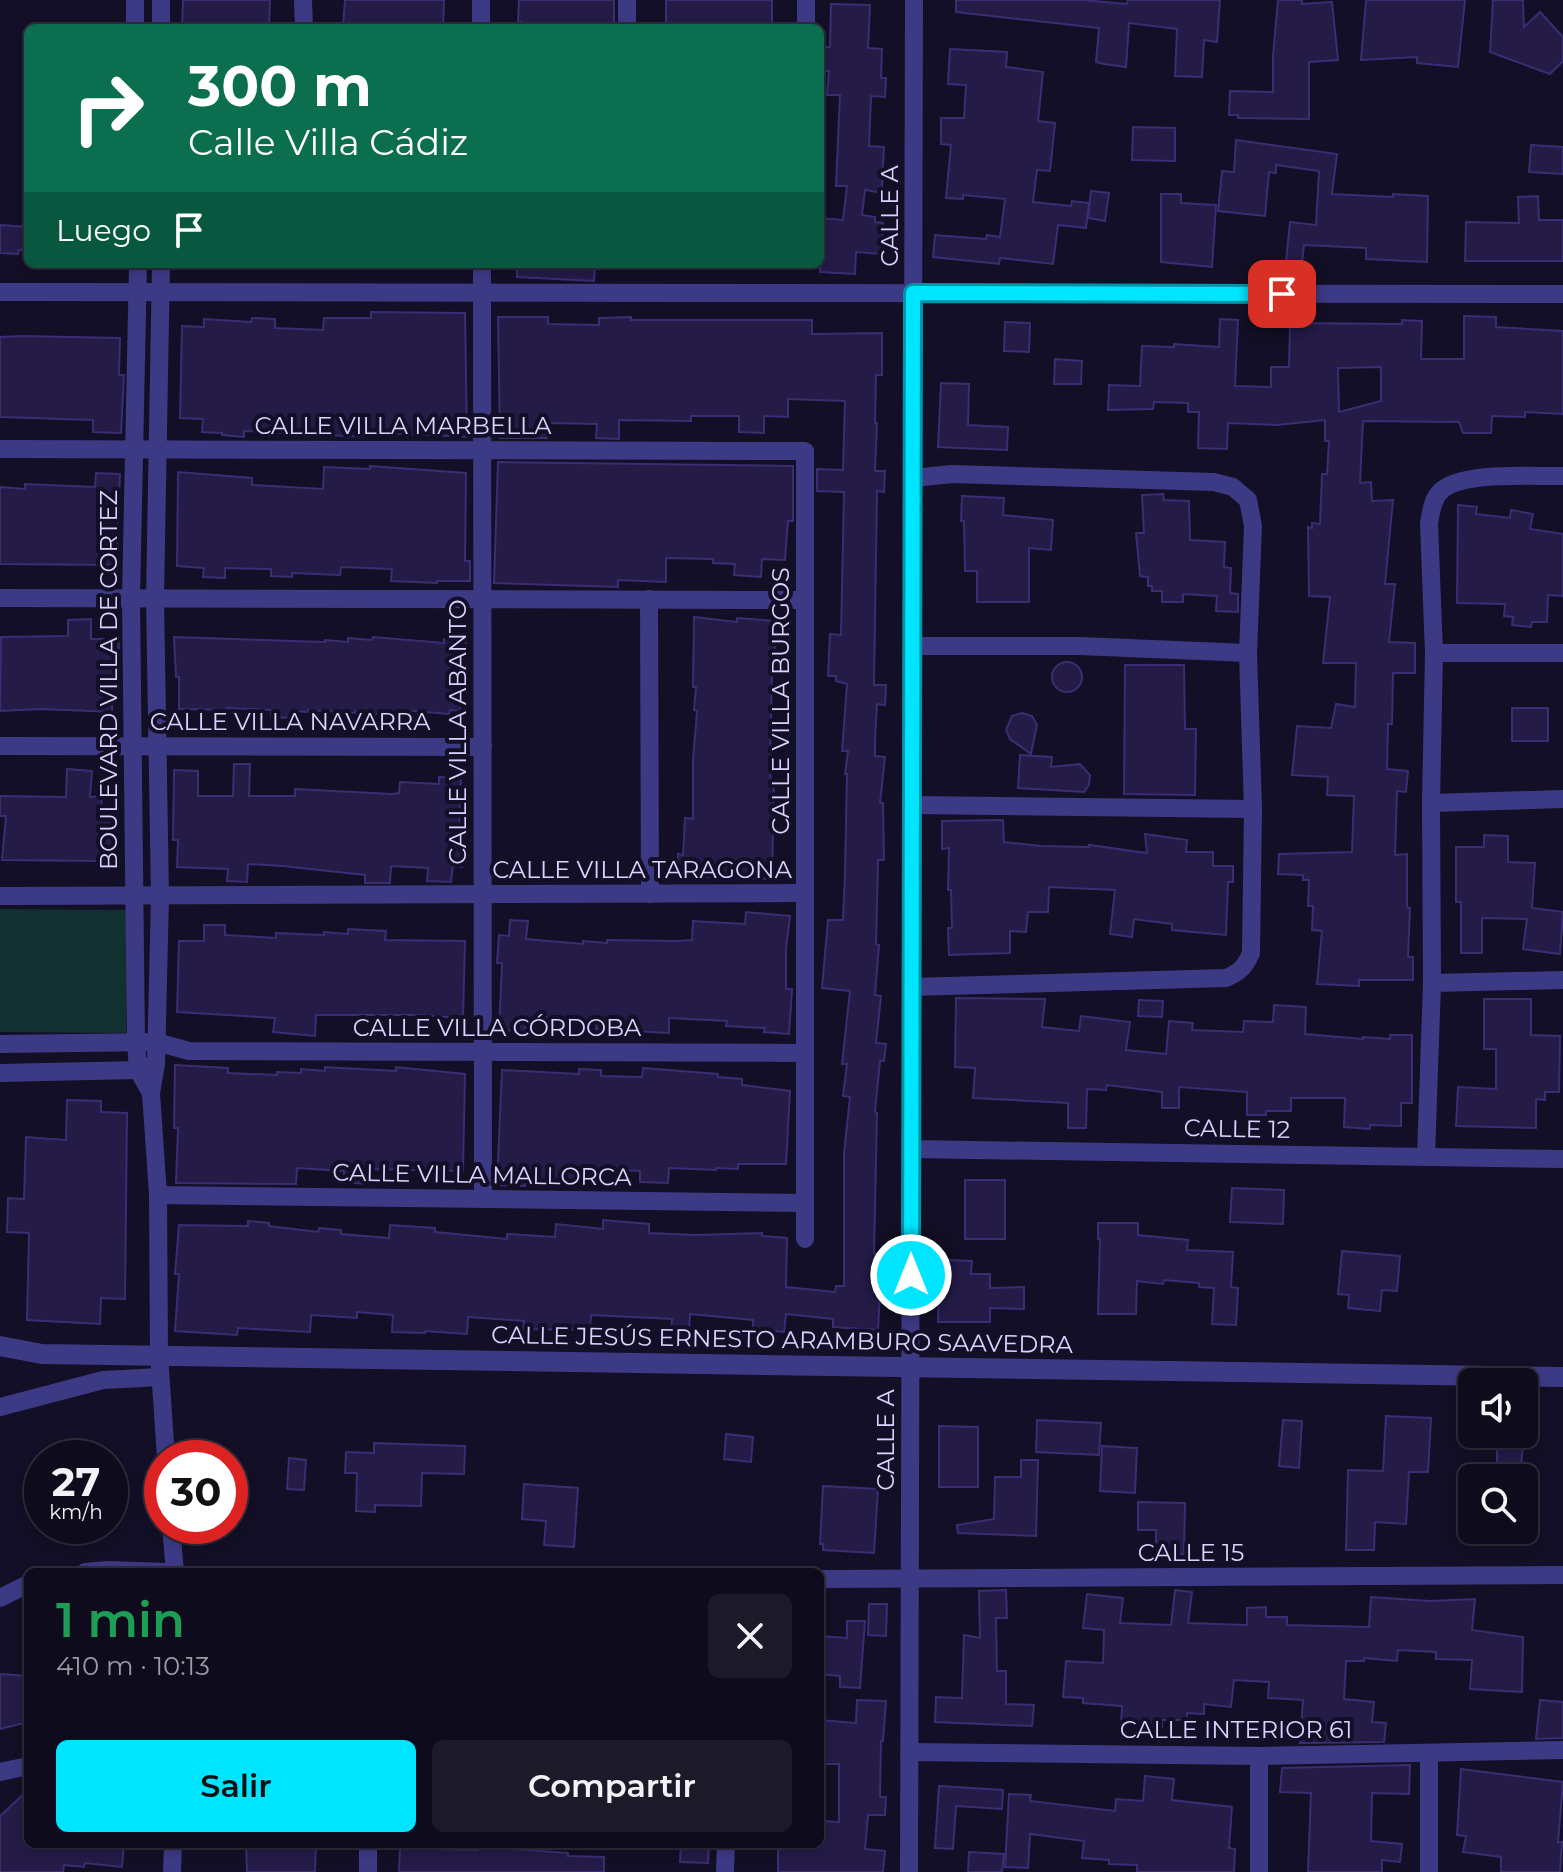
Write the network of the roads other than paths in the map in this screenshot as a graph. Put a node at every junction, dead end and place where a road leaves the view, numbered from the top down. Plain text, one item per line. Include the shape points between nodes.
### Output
1 (135, 0) edge
2 (161, 0) edge
3 (303, 0) edge
4 (481, 0) edge
5 (627, 0) edge
6 (806, 0) edge
7 (914, 0) edge
8 (135, 24) edge
9 (161, 24) edge
10 (304, 24) edge
11 (481, 24) edge
12 (627, 24) edge
13 (806, 24) edge
14 (138, 268) edge
15 (161, 268) edge
16 (482, 268) edge
17 (139, 291) junction
18 (0, 292) edge
19 (160, 293) junction
20 (482, 293) junction
21 (913, 293) junction
22 (1563, 294) edge
23 (0, 449) edge
24 (134, 449) junction
25 (159, 449) junction
26 (482, 450) junction
27 (805, 451) joint
28 (1563, 476) edge
29 (913, 478) junction
30 (0, 598) edge
31 (131, 598) junction
32 (155, 598) junction
33 (484, 599) junction
34 (649, 599) junction
35 (805, 600) junction
36 (912, 646) junction
37 (1248, 653) junction
38 (1434, 653) junction
39 (1563, 653) edge
40 (0, 746) edge
41 (131, 746) junction
42 (158, 746) junction
43 (483, 747) junction
44 (1563, 799) edge
45 (1431, 803) junction
46 (912, 805) junction
47 (1253, 809) junction
48 (805, 893) junction
49 (481, 894) junction
50 (650, 894) junction
51 (0, 896) edge
52 (134, 896) junction
53 (160, 896) junction
54 (1563, 980) edge
55 (1432, 983) junction
56 (911, 987) junction
57 (156, 1042) junction
58 (136, 1043) junction
59 (0, 1044) edge
60 (189, 1051) junction
61 (484, 1052) junction
62 (805, 1053) junction
63 (156, 1064) junction
64 (138, 1070) junction
65 (0, 1073) edge
66 (151, 1093) junction
67 (911, 1149) junction
68 (1426, 1156) junction
69 (1563, 1159) edge
70 (158, 1195) junction
71 (483, 1199) junction
72 (805, 1203) junction
73 (805, 1239) dead end
74 (0, 1346) edge
75 (159, 1355) junction
76 (910, 1369) junction
77 (160, 1377) junction
78 (1563, 1377) edge
79 (0, 1407) edge
80 (165, 1440) edge
81 (173, 1544) edge
82 (175, 1568) edge
83 (1563, 1575) edge
84 (824, 1579) edge
85 (910, 1579) junction
86 (24, 1586) edge
87 (0, 1598) edge
88 (1563, 1750) edge
89 (909, 1752) junction
90 (1429, 1753) junction
91 (1259, 1756) junction
92 (24, 1767) edge
93 (0, 1772) edge
94 (173, 1848) edge
95 (368, 1848) edge
96 (726, 1848) edge
97 (172, 1872) edge
98 (368, 1872) edge
99 (725, 1872) edge
100 (909, 1872) edge
101 (1259, 1872) edge
102 (1429, 1872) edge

1 - 8 street
2 - 9 street
3 - 10 street
4 - 11 street
5 - 12 street
6 - 13 street
7 - 21 street, CALLE A
14 - 17 street, BOULEVARD VILLA DE CORTEZ
15 - 19 street, BOULEVARD VILLA DE CORTEZ
16 - 20 street, CALLE VILLA ABANTO
17 - 18 street
17 - 19 street
17 - 24 street, BOULEVARD VILLA DE CORTEZ
19 - 20 street
19 - 25 street, BOULEVARD VILLA DE CORTEZ
20 - 21 street
20 - 26 street, CALLE VILLA ABANTO
21 - 22 street
21 - 29 street, CALLE A
23 - 24 street, CALLE VILLA MARBELLA
24 - 25 street, CALLE VILLA MARBELLA
24 - 31 street, BOULEVARD VILLA DE CORTEZ
25 - 26 street, CALLE VILLA MARBELLA
25 - 32 street, BOULEVARD VILLA DE CORTEZ
26 - 27 street, CALLE VILLA MARBELLA
26 - 33 street, CALLE VILLA ABANTO
27 - 35 street, CALLE VILLA BURGOS
28 - 38 street via 1465,479 1440,491 1429,523
29 - 36 street, CALLE A
29 - 37 street via 968,474 1214,482 1233,487 1248,500 1253,526
30 - 31 street
31 - 32 street
31 - 41 street, BOULEVARD VILLA DE CORTEZ
32 - 33 street
32 - 42 street, BOULEVARD VILLA DE CORTEZ
33 - 34 street
33 - 43 street, CALLE VILLA ABANTO
34 - 35 street
34 - 50 street
35 - 48 street, CALLE VILLA BURGOS
36 - 37 street
36 - 46 street, CALLE A
37 - 47 street
38 - 39 street
38 - 45 street
40 - 41 street, CALLE VILLA NAVARRA
41 - 42 street, CALLE VILLA NAVARRA
41 - 52 street, BOULEVARD VILLA DE CORTEZ
42 - 43 street, CALLE VILLA NAVARRA
42 - 53 street, BOULEVARD VILLA DE CORTEZ
43 - 49 street, CALLE VILLA ABANTO
44 - 45 street
45 - 55 street
46 - 47 street
46 - 56 street, CALLE A
47 - 56 street via 1251,953 1237,974
48 - 50 street, CALLE VILLA TARAGONA
48 - 62 street, CALLE VILLA BURGOS
49 - 50 street, CALLE VILLA TARAGONA
49 - 53 street, CALLE VILLA TARAGONA
49 - 61 street, CALLE VILLA ABANTO
51 - 52 street, CALLE VILLA TARAGONA
52 - 53 street, CALLE VILLA TARAGONA
52 - 58 street, BOULEVARD VILLA DE CORTEZ
53 - 57 street, BOULEVARD VILLA DE CORTEZ
54 - 55 street
55 - 68 street
56 - 67 street, CALLE A
57 - 58 street, CALLE VILLA CÓRDOBA
57 - 60 street, CALLE VILLA CÓRDOBA
57 - 63 street, BOULEVARD VILLA DE CORTEZ
58 - 59 street, CALLE VILLA CÓRDOBA
58 - 64 street, BOULEVARD VILLA DE CORTEZ
60 - 61 street, CALLE VILLA CÓRDOBA
60 - 63 street, CALLE VILLA CÓRDOBA
61 - 62 street, CALLE VILLA CÓRDOBA
61 - 71 street, CALLE VILLA ABANTO
62 - 72 street, CALLE VILLA BURGOS
63 - 64 street, CALLE VILLA CÓRDOBA
63 - 66 street, BOULEVARD VILLA DE CORTEZ
64 - 65 street, CALLE VILLA CÓRDOBA
64 - 66 street, BOULEVARD VILLA DE CORTEZ
66 - 70 street, BOULEVARD VILLA DE CORTEZ
67 - 68 street, CALLE 12
67 - 76 street, CALLE A
68 - 69 street, CALLE 12
70 - 71 street, CALLE VILLA MALLORCA
70 - 75 street, BOULEVARD VILLA DE CORTEZ
71 - 72 street, CALLE VILLA MALLORCA
72 - 73 street, CALLE VILLA BURGOS
74 - 75 street, CALLE JESÚS ERNESTO ARAMBURO SAAVEDRA via 42,1354
75 - 76 street, CALLE JESÚS ERNESTO ARAMBURO SAAVEDRA
75 - 77 street, BOULEVARD VILLA DE CORTEZ
76 - 78 street, CALLE JESÚS ERNESTO ARAMBURO SAAVEDRA
76 - 85 street, CALLE A
77 - 79 street via 103,1380
77 - 80 street, BOULEVARD VILLA DE CORTEZ
81 - 82 street
83 - 85 street, CALLE 15
84 - 85 street, CALLE 15
85 - 89 street, CALLE A
86 - 87 street
88 - 90 street, CALLE INTERIOR 61
89 - 91 street, CALLE INTERIOR 61
89 - 100 street, CALLE A
90 - 91 street, CALLE INTERIOR 61
90 - 102 street
91 - 101 street
92 - 93 street
94 - 97 street
95 - 98 street
96 - 99 street

